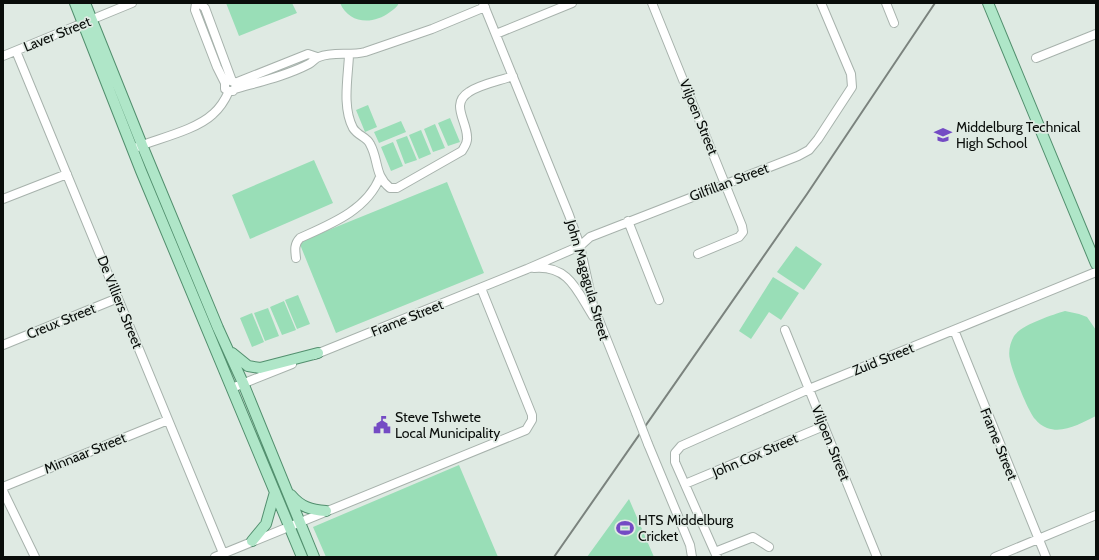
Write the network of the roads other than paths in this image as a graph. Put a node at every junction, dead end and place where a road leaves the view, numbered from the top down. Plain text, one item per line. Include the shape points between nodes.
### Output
1 (75, 3) edge
2 (85, 3) edge
3 (132, 3) edge
4 (197, 3) edge
5 (572, 3) edge
6 (652, 3) edge
7 (821, 3) edge
8 (886, 3) edge
9 (988, 3) edge
10 (484, 5) edge
11 (88, 22) junction
12 (894, 22) dead end
13 (496, 34) junction
14 (1096, 34) edge
15 (220, 46) junction
16 (210, 50) junction
17 (16, 51) junction
18 (349, 55) junction
19 (3, 56) edge
20 (1036, 58) dead end
21 (513, 76) junction
22 (231, 85) junction
23 (137, 147) junction
24 (67, 174) junction
25 (380, 177) junction
26 (726, 183) junction
27 (3, 199) edge
28 (628, 221) junction
29 (580, 246) junction
30 (698, 254) dead end
31 (296, 258) dead end
32 (1096, 264) edge
33 (526, 269) junction
34 (1096, 272) edge
35 (481, 288) junction
36 (118, 298) junction
37 (659, 300) dead end
38 (601, 328) junction
39 (213, 330) junction
40 (785, 330) dead end
41 (954, 330) junction
42 (3, 345) edge
43 (227, 349) junction
44 (318, 353) junction
45 (243, 383) junction
46 (232, 388) junction
47 (809, 389) junction
48 (168, 420) junction
49 (824, 426) junction
50 (686, 484) junction
51 (3, 487) edge
52 (3, 491) edge
53 (287, 491) junction
54 (275, 492) junction
55 (326, 511) junction
56 (1096, 515) edge
57 (300, 522) junction
58 (290, 526) junction
59 (1038, 539) junction
60 (252, 540) junction
61 (690, 545) junction
62 (769, 546) dead end
63 (223, 553) junction
64 (716, 554) edge
65 (35, 557) edge
66 (215, 557) edge
67 (302, 557) edge
68 (314, 557) edge
69 (692, 557) edge
70 (697, 557) edge
71 (877, 557) edge
72 (995, 557) edge
73 (1046, 557) edge

1 - 11 main road
2 - 11 main road
3 - 11 street, Laver Street
4 - 15 street via 205,8
4 - 16 street via 195,10
5 - 13 street
6 - 26 street, Viljoen Street
7 - 26 street, Gilfillan Street via 851,74 852,87 809,150
8 - 12 street
9 - 32 main road
10 - 13 street, John Magagula Street
10 - 18 street via 432,29
11 - 17 street, Laver Street
11 - 23 main road
13 - 21 street, John Magagula Street
14 - 20 street
15 - 16 street
15 - 22 street
16 - 22 street
17 - 19 street, Laver Street
17 - 24 street, De Villiers Street
18 - 22 street via 317,57 308,54
18 - 25 street via 347,108 356,133 366,139 371,146
21 - 25 street via 462,97 459,102 460,114 468,137 462,151 397,188 390,188
21 - 29 street, John Magagula Street via 570,215
22 - 23 street via 224,100 212,115 199,123
23 - 39 main road
24 - 27 street
24 - 36 street, De Villiers Street
25 - 31 street via 371,195 362,203 339,219 300,238 294,249
26 - 28 street, Gilfillan Street
26 - 30 street, Viljoen Street via 742,232 734,240
28 - 29 street, Gilfillan Street via 590,237
28 - 37 street
29 - 33 street, Frame Street
29 - 38 street, John Magagula Street via 591,299
33 - 35 street, Frame Street
33 - 38 street via 552,268 563,274 574,284
34 - 41 street, Zuid Street
35 - 44 street, Frame Street
35 - 55 street via 532,415 531,424 521,433
36 - 42 street, Creux Street
36 - 48 street, De Villiers Street
38 - 61 street, John Magagula Street, bridge
39 - 43 main road
39 - 46 main road
40 - 47 street, Viljoen Street
41 - 47 street, Zuid Street
41 - 59 street, Frame Street
43 - 44 main road via 252,368
43 - 45 main road
44 - 45 street, Frame Street
45 - 46 street, Frame Street
45 - 53 main road
46 - 54 main road
47 - 49 street, Viljoen Street
47 - 50 street, Zuid Street via 686,444 675,453 675,462
48 - 51 street, Minnaar Street
48 - 63 street, De Villiers Street
49 - 50 street, John Cox Street
49 - 71 street, Viljoen Street
50 - 64 street
52 - 65 street
53 - 55 main road via 298,503 308,508
53 - 57 main road
54 - 58 main road
54 - 60 main road via 266,524
55 - 57 street
56 - 59 street
57 - 58 street
57 - 68 main road
58 - 60 street
58 - 67 main road
59 - 72 street
59 - 73 street, Frame Street
60 - 63 street
61 - 69 street, John Magagula Street
61 - 70 street
62 - 64 street via 753,537
63 - 66 street

